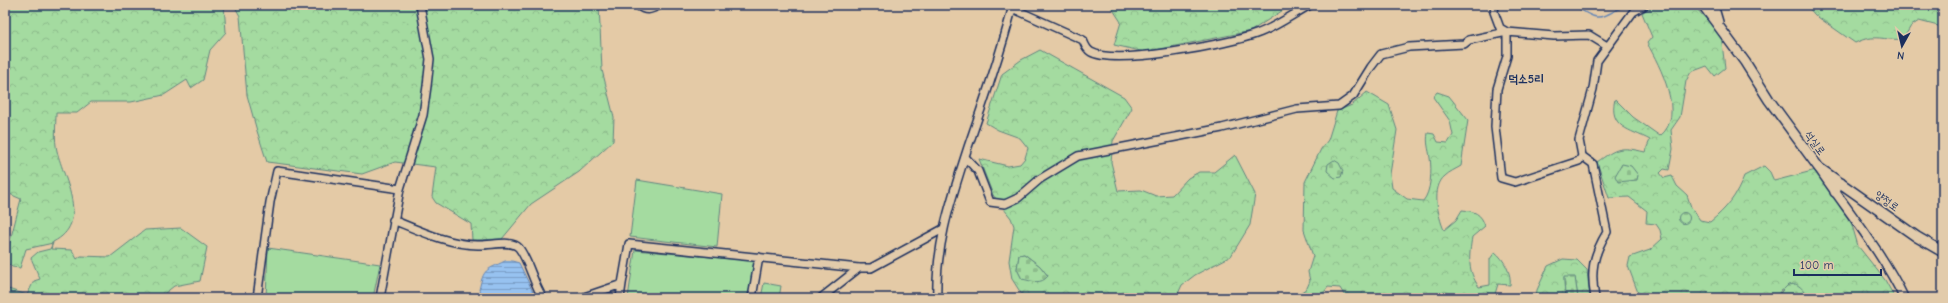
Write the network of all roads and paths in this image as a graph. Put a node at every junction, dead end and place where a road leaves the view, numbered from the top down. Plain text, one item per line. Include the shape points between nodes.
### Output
1 (420, 5) edge
2 (637, 5) edge
3 (660, 5) edge
4 (1310, 5) edge
5 (1495, 5) edge
6 (1645, 5) edge
7 (1702, 5) edge
8 (1713, 5) edge
9 (1012, 7) edge
10 (1719, 25) junction
11 (1507, 32) junction
12 (1607, 46) junction
13 (1582, 156) junction
14 (965, 157) junction
15 (1819, 168) junction
16 (1841, 183) junction
17 (400, 189) junction
18 (1835, 192) junction
19 (393, 220) junction
20 (943, 230) junction
21 (1943, 252) edge
22 (759, 257) junction
23 (859, 268) junction
24 (622, 284) junction
25 (257, 298) edge
26 (380, 298) edge
27 (543, 298) edge
28 (581, 298) edge
29 (620, 298) edge
30 (752, 298) edge
31 (821, 298) edge
32 (937, 298) edge
33 (1595, 298) edge
34 (1904, 298) edge

1 - 17 street via 430,58 427,87 423,115
2 - 3 street via 644,10 650,10
4 - 9 street via 1258,34 1229,42 1146,55 1108,56 1093,53 1086,48 1083,40
5 - 11 street via 1494,12 1500,28
6 - 12 street via 1633,12
7 - 10 main road, 석실로
8 - 10 main road
9 - 14 street via 997,63
10 - 15 main road, 석실로 via 1769,100
11 - 12 street via 1554,36 1589,35
11 - 13 street via 1507,56 1497,89 1495,126 1501,178 1515,182 1580,161
11 - 14 street via 1469,40 1464,44 1409,47 1381,54 1353,96 1339,106 1297,109 1222,128 1078,156 1040,179 1018,198 1005,204 990,202 978,171
12 - 13 street via 1597,61 1593,89 1579,140
13 - 33 street via 1593,164 1607,232 1598,245 1592,262
14 - 20 street
15 - 16 main road, 양정로
15 - 18 street, 석실로
16 - 18 main road
16 - 21 main road, 양정로 via 1917,237
17 - 19 street
17 - 25 street via 277,171 270,202
18 - 34 street, 석실로 via 1878,250
19 - 26 street
19 - 27 street via 424,233 477,245 512,243 519,248
20 - 23 street via 871,268
20 - 32 street via 936,280
22 - 23 street
22 - 24 street via 629,244
22 - 30 street
23 - 31 street
24 - 28 street
24 - 29 street

